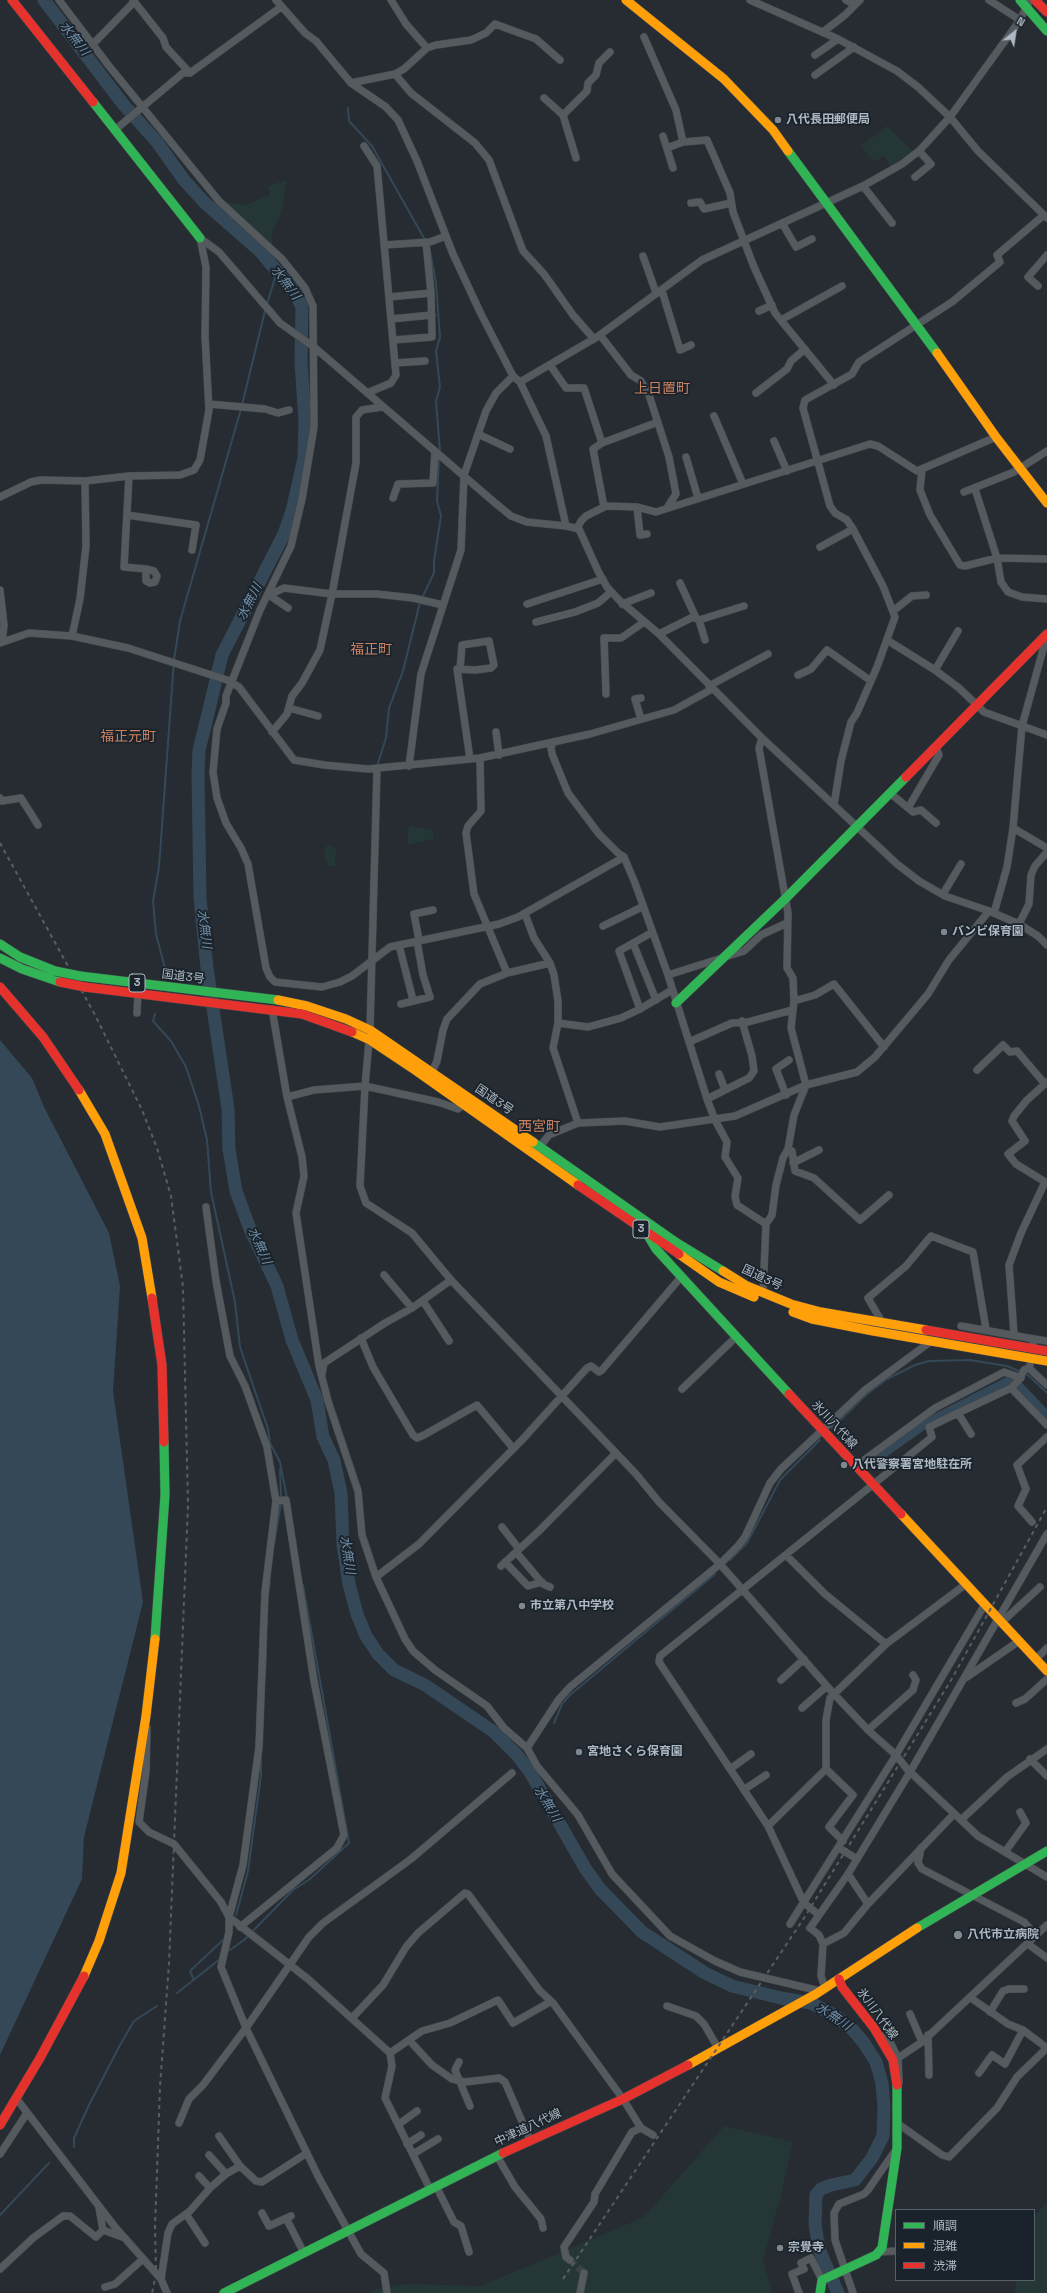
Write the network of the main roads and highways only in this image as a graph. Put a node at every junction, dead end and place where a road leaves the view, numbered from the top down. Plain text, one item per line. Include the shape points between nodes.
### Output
1 (12, 0) edge
2 (626, 0) edge
3 (1020, 0) edge
4 (1035, 0) edge
5 (1029, 4) edge
6 (1047, 12) edge
7 (1047, 31) edge
8 (200, 238) road end
9 (1047, 503) edge
10 (1047, 635) edge
11 (0, 944) edge
12 (0, 958) edge
13 (0, 987) edge
14 (194, 995) junction
15 (676, 1003) road end
16 (537, 1150) junction
17 (649, 1229) junction
18 (671, 1245) junction
19 (666, 1260) junction
20 (1047, 1351) edge
21 (1047, 1361) edge
22 (1047, 1671) edge
23 (1047, 1851) edge
24 (838, 1979) junction
25 (0, 2125) edge
26 (224, 2293) edge
27 (820, 2293) edge

1 - 8 main road
2 - 9 main road via 724,79 756,111 827,203 996,437
3 - 5 main road
4 - 6 main road
5 - 7 main road
10 - 15 main road via 785,899
11 - 14 main road, 国道3号 / 3, bridge via 20,957 55,971
12 - 14 main road, 国道3号 / 3, bridge via 22,969 60,982 86,987 138,993
13 - 25 main road via 43,1037 86,1100 105,1134 142,1238 162,1365 165,1445 162,1565 146,1716 127,1841 109,1912 79,1986
14 - 16 main road, 国道3号 / 3 via 302,1014 370,1040 463,1106
14 - 16 main road, 国道3号 / 3 via 268,998 308,1006 346,1019 370,1030 400,1049
16 - 17 main road, 国道3号 / 3
17 - 18 main road, 国道3号 / 3
17 - 19 main road, 氷川八代線 via 656,1249
18 - 19 main road via 665,1254
18 - 20 main road, 国道3号 / 3 via 747,1286 821,1312 884,1324 1032,1343
18 - 21 main road, 国道3号 / 3 via 719,1282 812,1319
19 - 22 main road, 氷川八代線
23 - 24 main road
24 - 26 main road, 中津道八代線 via 623,2099 497,2156
24 - 27 main road, 氷川八代線 via 879,2035 893,2060 898,2091 897,2148 883,2244 879,2252 823,2279

